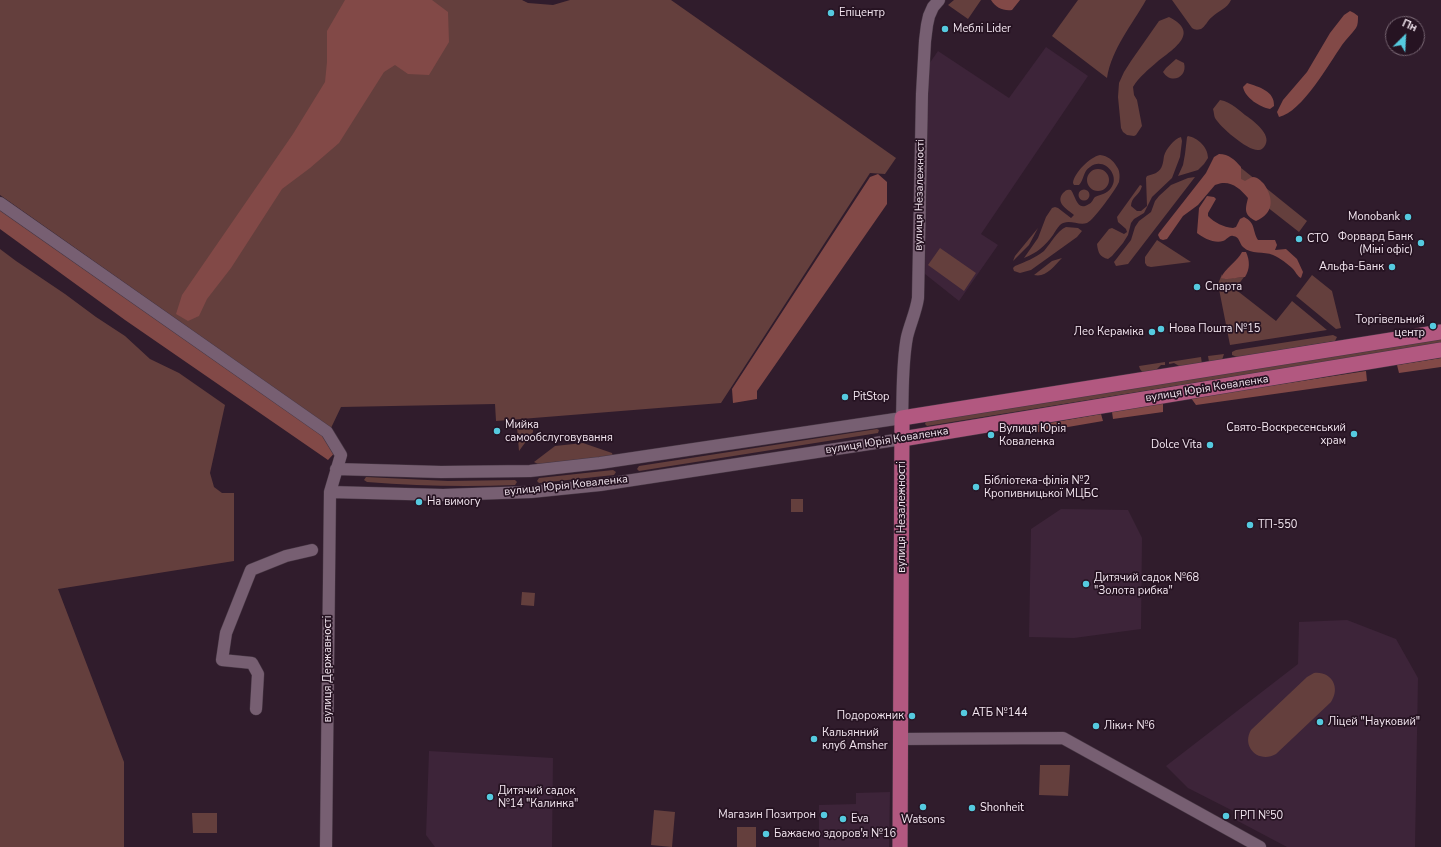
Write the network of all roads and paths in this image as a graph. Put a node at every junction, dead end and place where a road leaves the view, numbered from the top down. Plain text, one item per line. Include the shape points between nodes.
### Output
1 (935, 2) edge
2 (0, 203) edge
3 (1441, 332) edge
4 (1441, 350) edge
5 (902, 418) junction
6 (902, 438) junction
7 (336, 469) junction
8 (330, 492) junction
9 (312, 550) dead end
10 (256, 709) dead end
11 (901, 739) junction
12 (326, 847) edge
13 (900, 847) edge
14 (1260, 847) edge

1 - 5 street, вулиця Незалежності via 927,25 922,94 918,298 907,337
2 - 7 street, вулиця Державності via 327,432 341,455
3 - 5 main road, вулиця Юрія Коваленка
4 - 6 main road, вулиця Юрія Коваленка
5 - 6 main road, вулиця Незалежності
5 - 7 street, вулиця Юрія Коваленка via 530,471
6 - 8 street, вулиця Юрія Коваленка via 539,491 444,495
6 - 11 main road, вулиця Незалежності
7 - 8 street, вулиця Державності
8 - 12 street, вулиця Державності
9 - 10 street via 286,556 251,570 226,633 222,660 252,663 258,674
11 - 13 main road, вулиця Незалежності
11 - 14 street via 1063,738

